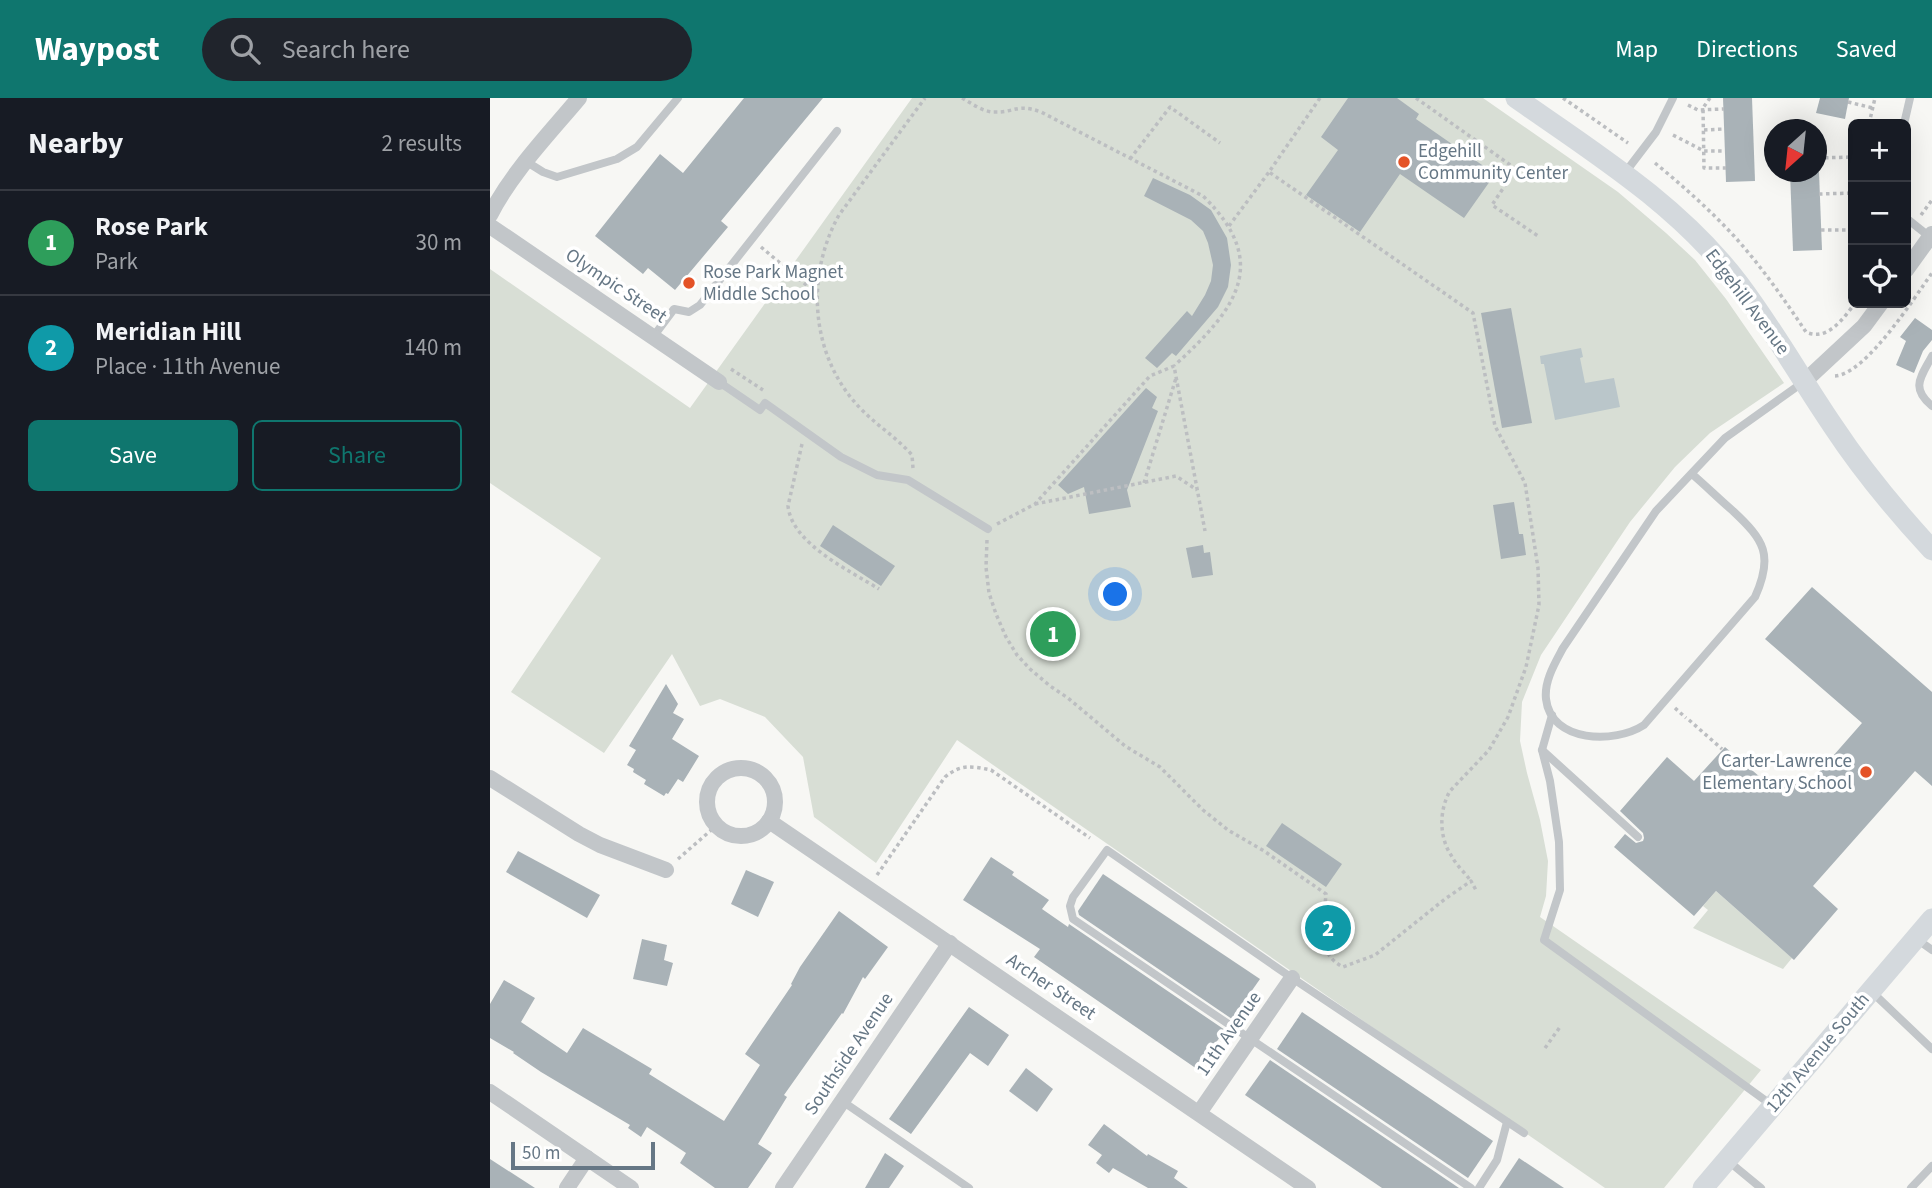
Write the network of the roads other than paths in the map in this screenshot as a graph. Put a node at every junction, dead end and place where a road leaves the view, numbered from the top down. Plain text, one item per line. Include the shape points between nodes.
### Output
1 (579, 98) edge
2 (678, 98) edge
3 (1516, 98) edge
4 (1673, 98) edge
5 (1910, 98) edge
6 (1905, 119) edge
7 (837, 131) dead end
8 (527, 162) junction
9 (1624, 174) junction
10 (490, 215) edge
11 (1911, 222) edge
12 (490, 226) edge
13 (1931, 236) edge
14 (1911, 263) edge
15 (1877, 308) edge
16 (653, 337) junction
17 (1932, 356) edge
18 (1805, 381) junction
19 (719, 382) joint
20 (1932, 406) edge
21 (1692, 474) junction
22 (988, 529) road end
23 (1932, 550) edge
24 (1552, 715) junction
25 (1542, 750) junction
26 (490, 778) edge
27 (769, 821) junction
28 (1638, 837) dead end
29 (666, 870) road end
30 (1932, 919) edge
31 (950, 943) junction
32 (1924, 944) edge
33 (1293, 978) junction
34 (1871, 990) junction
35 (1252, 1039) junction
36 (1932, 1049) edge
37 (490, 1092) edge
38 (842, 1101) junction
39 (1773, 1106) junction
40 (1199, 1113) junction
41 (1507, 1122) junction
42 (1524, 1133) dead end
43 (587, 1158) junction
44 (1727, 1160) junction
45 (1932, 1166) edge
46 (567, 1188) edge
47 (631, 1188) edge
48 (783, 1188) edge
49 (969, 1188) edge
50 (1308, 1188) edge
51 (1471, 1188) edge
52 (1479, 1188) edge
53 (1703, 1188) edge
54 (1761, 1188) edge
55 (1911, 1188) edge

1 - 8 street
2 - 8 lane via 637,147 617,159 557,177
3 - 9 street, Edgehill Avenue
4 - 9 lane via 1656,132
5 - 6 lane
7 - 16 lane via 700,305 689,312 674,309
8 - 10 street
9 - 18 street, Edgehill Avenue via 1709,250
11 - 13 lane
12 - 16 street, Olympic Street
13 - 14 street
15 - 18 street
16 - 19 street, Olympic Street
17 - 20 lane via 1919,391
18 - 21 lane via 1725,438
18 - 23 street, Edgehill Avenue via 1874,484
19 - 22 lane via 760,410 765,403 841,457 877,475 908,480
21 - 24 lane via 1656,510 1563,648 1546,691
21 - 24 lane via 1755,532 1765,564 1755,597 1634,732 1587,736 1563,727
24 - 25 lane
25 - 28 lane
25 - 39 lane via 1559,842 1560,890 1544,940
26 - 29 street via 590,839
27 - 27 street via 753,833 727,833 708,807 710,788 723,773 742,768 761,774 773,789
27 - 31 street, Archer Street
30 - 32 street, 12th Avenue South
31 - 38 street, Southside Avenue
31 - 40 street, Archer Street
32 - 34 street, 12th Avenue South
33 - 35 street, 11th Avenue
33 - 35 lane via 1107,849 1073,897 1073,919
33 - 41 lane
34 - 36 lane
34 - 39 street, 12th Avenue South
35 - 40 street, 11th Avenue
35 - 51 lane
37 - 43 street
38 - 48 street, Southside Avenue
38 - 49 lane
39 - 44 street, 12th Avenue South
40 - 50 street, Archer Street
41 - 42 lane
41 - 52 lane via 1497,1160
43 - 46 street
43 - 47 street
44 - 53 street, 12th Avenue South
44 - 54 lane
45 - 55 lane

